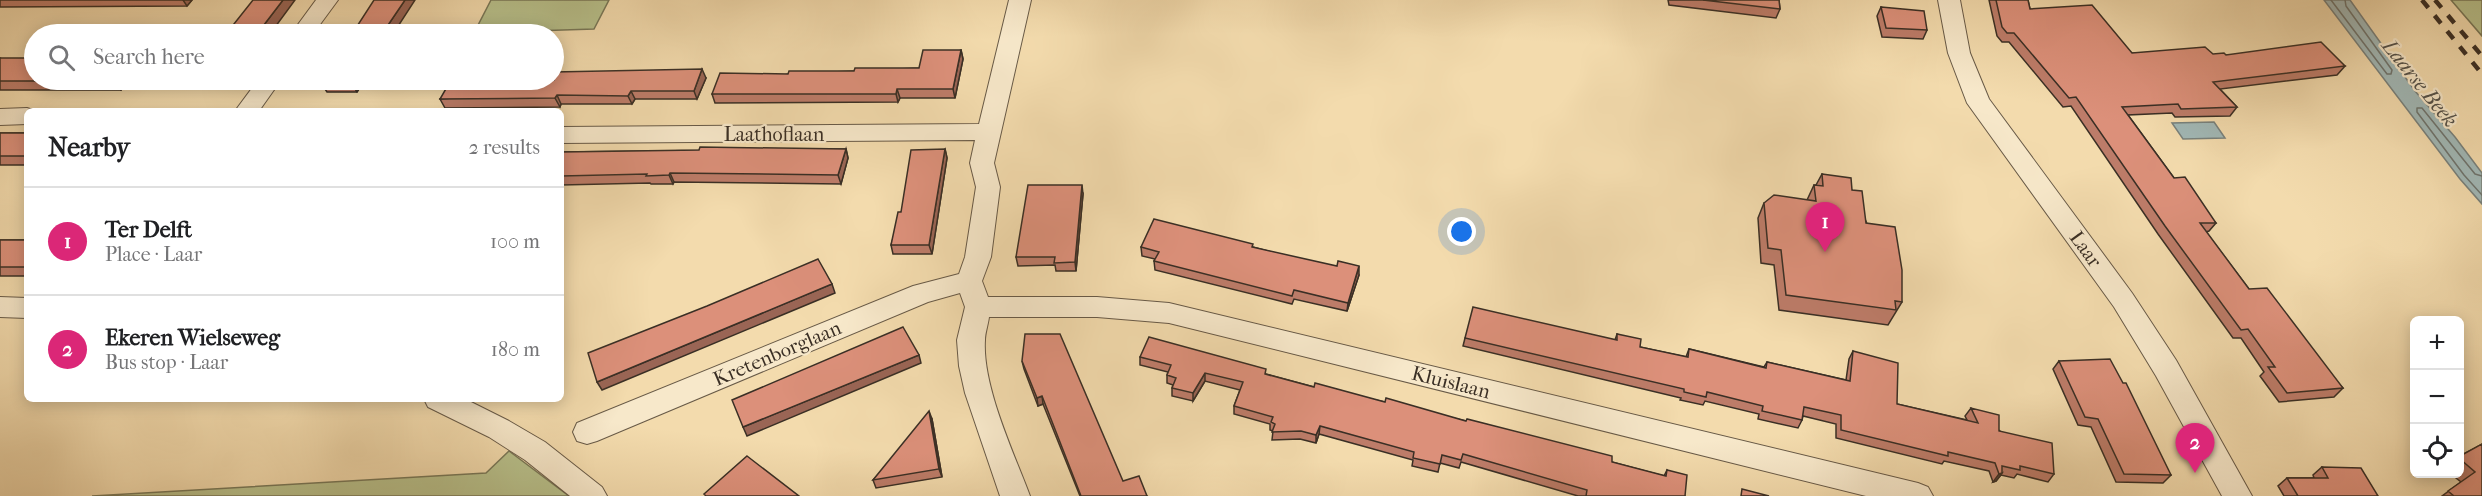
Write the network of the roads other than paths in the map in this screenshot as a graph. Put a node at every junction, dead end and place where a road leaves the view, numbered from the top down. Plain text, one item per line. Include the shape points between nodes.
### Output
1 (327, 0) edge
2 (1020, 0) edge
3 (1949, 0) edge
4 (309, 24) edge
5 (263, 90) edge
6 (249, 108) edge
7 (24, 116) edge
8 (0, 117) edge
9 (988, 132) junction
10 (564, 135) edge
11 (974, 294) junction
12 (0, 307) edge
13 (24, 308) edge
14 (444, 402) edge
15 (587, 432) dead end
16 (592, 496) edge
17 (1015, 496) edge
18 (1918, 496) edge
19 (2237, 496) edge

1 - 4 street
2 - 9 street
3 - 19 street, Laar via 1965,78 1979,103 2123,300
5 - 6 street
7 - 8 street
9 - 10 street, Laathoflaan
9 - 11 street via 982,163 988,187
11 - 15 street, Kretenborglaan via 922,293
11 - 17 street via 973,366
11 - 18 street, Kluislaan via 1169,313
12 - 13 street
14 - 16 street via 530,448

